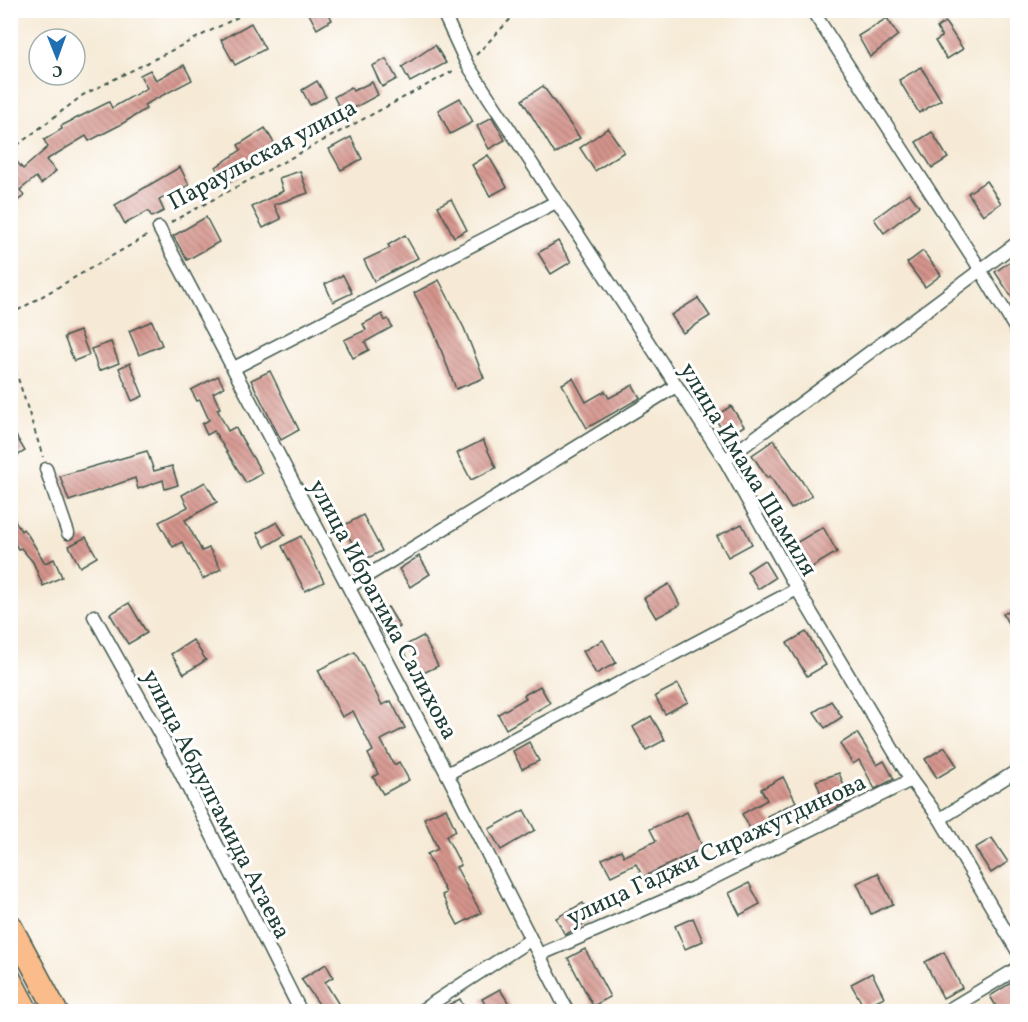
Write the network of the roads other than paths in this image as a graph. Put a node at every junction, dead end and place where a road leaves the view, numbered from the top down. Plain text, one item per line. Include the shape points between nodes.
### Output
1 (442, 10) edge
2 (812, 10) edge
3 (556, 202) junction
4 (159, 228) road end
5 (1017, 242) edge
6 (981, 271) junction
7 (1017, 333) edge
8 (234, 368) junction
9 (676, 386) junction
10 (725, 460) junction
11 (46, 469) road end
12 (68, 533) dead end
13 (349, 587) junction
14 (797, 589) junction
15 (94, 616) dead end
16 (1017, 770) edge
17 (447, 774) junction
18 (911, 780) junction
19 (940, 819) junction
20 (10, 924) edge
21 (530, 940) junction
22 (1017, 952) edge
23 (539, 955) junction
24 (1017, 968) edge
25 (10, 978) edge
26 (28, 1011) edge
27 (57, 1011) edge
28 (301, 1011) edge
29 (419, 1011) edge
30 (568, 1011) edge
31 (945, 1011) edge

1 - 3 street, улица Имама Шамиля via 467,64
2 - 6 street
3 - 8 street
3 - 9 street, улица Имама Шамиля
4 - 8 street, улица Ибрагима Салихова
5 - 6 street
6 - 7 street
6 - 10 street
8 - 13 street, улица Ибрагима Салихова
9 - 10 street, улица Имама Шамиля
9 - 13 street
10 - 14 street, улица Имама Шамиля
11 - 12 street
13 - 17 street, улица Ибрагима Салихова
14 - 17 street
14 - 18 street, улица Имама Шамиля
15 - 28 street, улица Абдулгамида Агаева via 172,756
16 - 19 street
17 - 21 street, улица Ибрагима Салихова
18 - 19 street, улица Имама Шамиля
18 - 23 street, улица Гаджи Сиражутдинова via 693,888
19 - 22 street, улица Имама Шамиля
20 - 27 highway
21 - 23 street, улица Ибрагима Салихова
21 - 29 street
23 - 30 street, улица Ибрагима Салихова
24 - 31 street
25 - 26 highway

